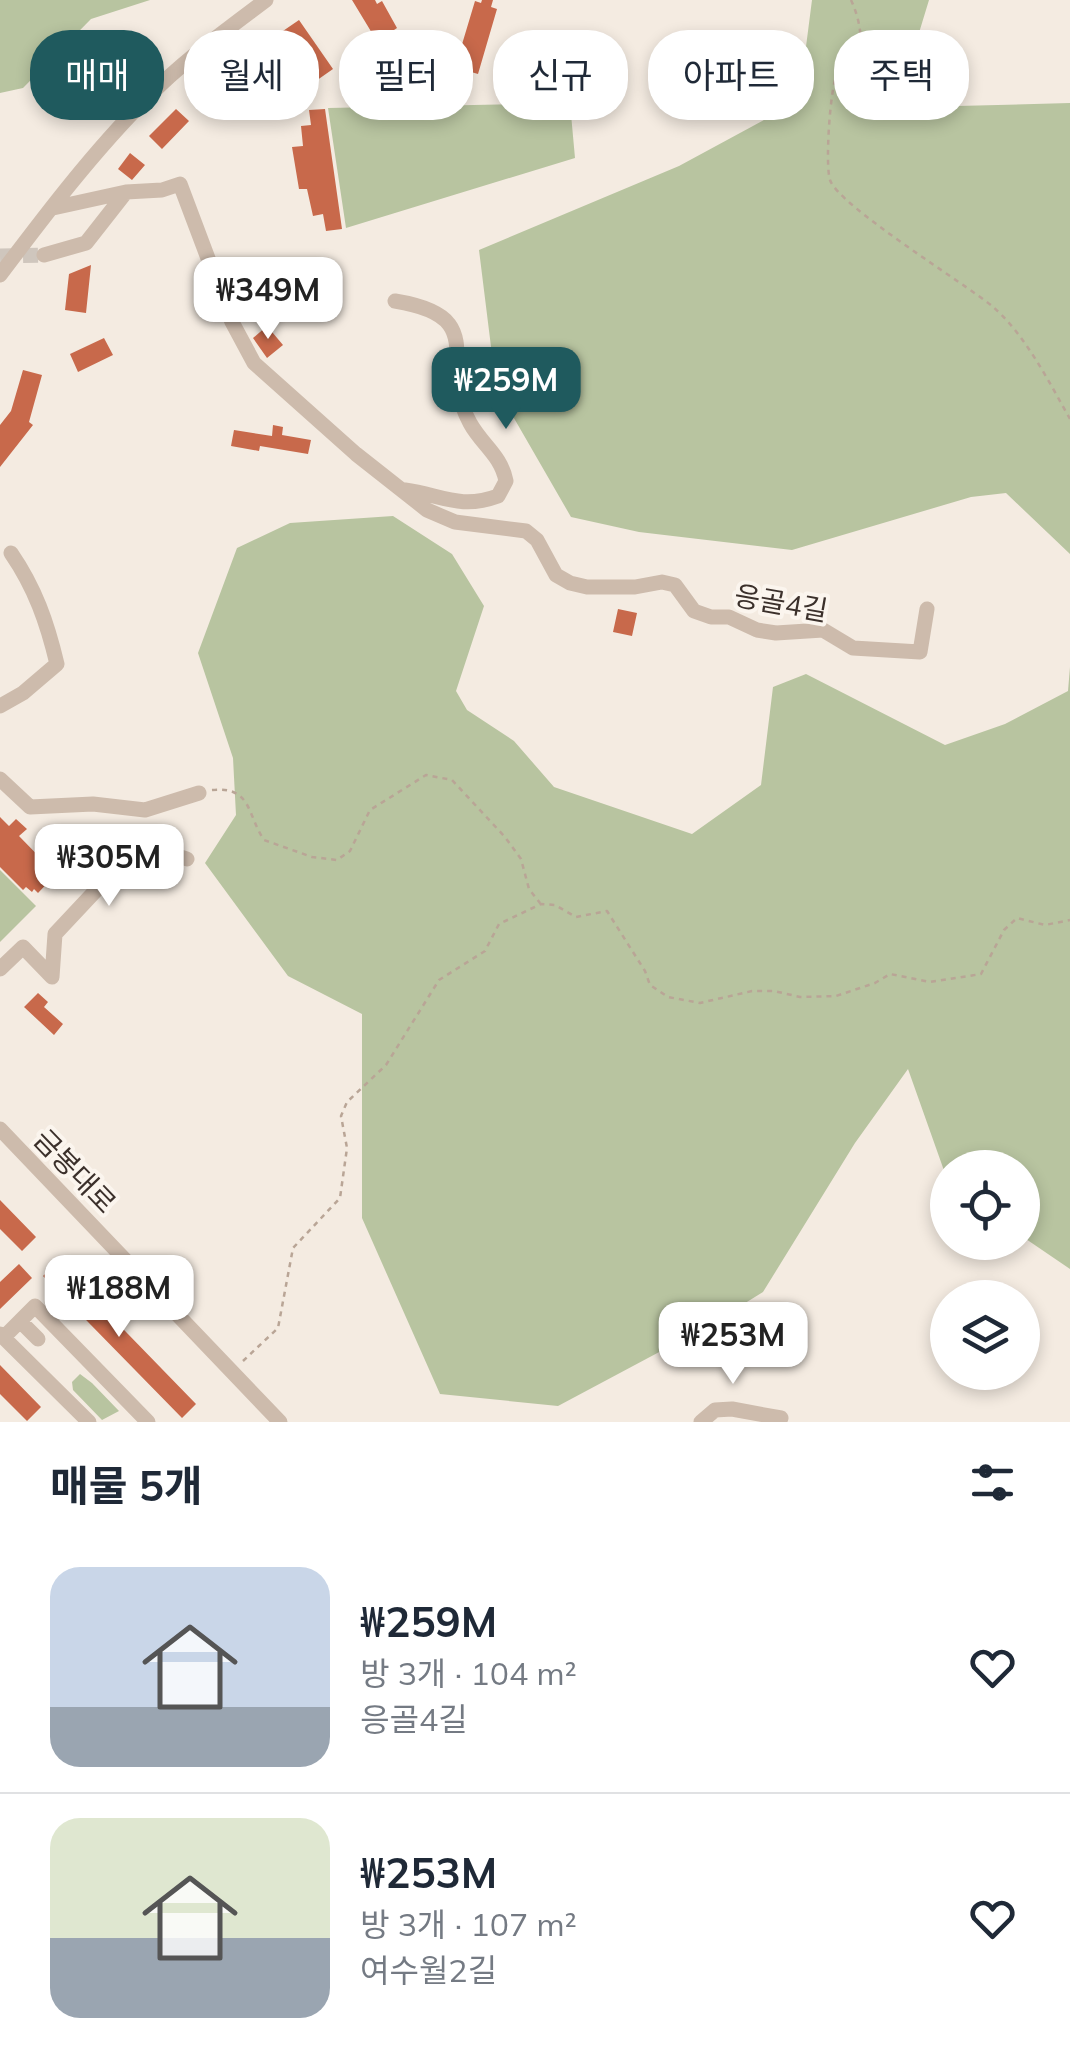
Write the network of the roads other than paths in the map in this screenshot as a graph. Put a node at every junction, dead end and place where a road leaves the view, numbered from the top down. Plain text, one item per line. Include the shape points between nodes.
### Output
1 (266, 0) edge
2 (126, 192) junction
3 (52, 208) junction
4 (44, 254) tunnel mouth
5 (0, 274) edge
6 (395, 300) dead end
7 (401, 489) junction
8 (12, 553) dead end
9 (927, 609) dead end
10 (0, 706) edge
11 (0, 778) edge
12 (199, 794) road end
13 (187, 858) dead end
14 (0, 969) edge
15 (0, 1129) edge
16 (20, 1321) junction
17 (2, 1335) edge
18 (38, 1339) dead end
19 (781, 1418) dead end
20 (89, 1422) edge
21 (148, 1422) edge
22 (280, 1422) edge
23 (701, 1422) edge

1 - 3 street via 148,96
2 - 3 street, 응골4길
2 - 4 street via 86,243
2 - 7 street, 응골4길 via 180,184 254,362
3 - 5 street
6 - 7 street, 응골4길 via 430,307 448,323 458,340 456,384 470,422 502,462 506,481 498,496 462,504
7 - 9 street, 응골4길 via 455,522 526,531 556,576 570,584 675,585 694,612 730,617 757,630 823,630 854,648 920,652
8 - 10 street via 32,584 57,664
11 - 12 street via 30,807 145,810
13 - 14 street via 175,855 155,869 118,874 100,886 56,934 52,976 22,947
15 - 22 street, 금봉대로
16 - 17 street
16 - 18 street
16 - 21 street via 35,1306
17 - 20 street
19 - 23 street via 732,1409 715,1410

